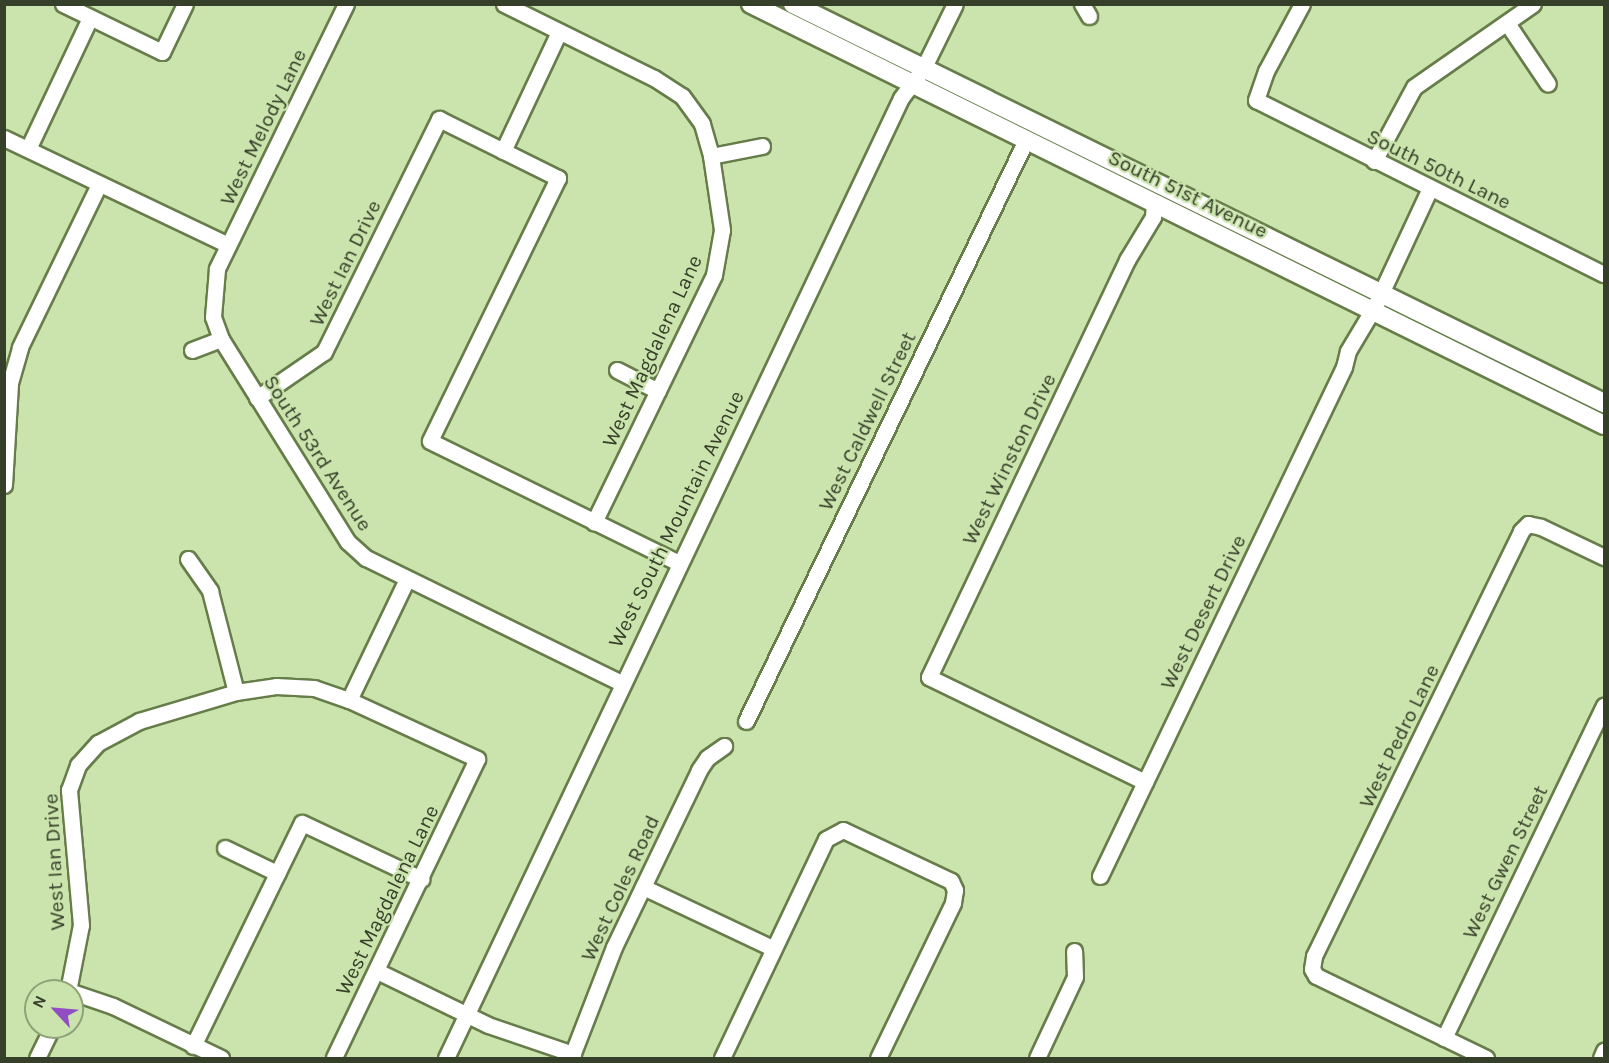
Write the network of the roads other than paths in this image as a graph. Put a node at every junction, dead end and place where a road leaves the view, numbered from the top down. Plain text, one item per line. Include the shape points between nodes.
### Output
1 (63, 4) edge
2 (185, 4) edge
3 (346, 4) edge
4 (504, 4) edge
5 (751, 4) edge
6 (793, 4) edge
7 (955, 4) edge
8 (1302, 4) edge
9 (1533, 4) edge
10 (90, 18) junction
11 (1507, 23) junction
12 (559, 32) junction
13 (923, 69) junction
14 (909, 83) junction
15 (1548, 84) dead end
16 (4, 138) edge
17 (1026, 140) junction
18 (762, 146) dead end
19 (28, 149) junction
20 (502, 151) junction
21 (711, 156) junction
22 (1374, 161) junction
23 (99, 184) junction
24 (1430, 188) junction
25 (1158, 194) junction
26 (228, 245) junction
27 (217, 269) joint
28 (1605, 274) edge
29 (1377, 301) junction
30 (221, 339) junction
31 (192, 350) dead end
32 (617, 370) dead end
33 (658, 391) junction
34 (257, 398) junction
35 (1605, 403) edge
36 (1605, 424) edge
37 (4, 485) edge
38 (594, 522) junction
39 (1605, 557) edge
40 (188, 559) dead end
41 (679, 562) junction
42 (407, 579) junction
43 (623, 684) junction
44 (236, 692) junction
45 (350, 700) junction
46 (1605, 705) edge
47 (746, 721) dead end
48 (724, 746) dead end
49 (477, 759) joint
50 (1145, 782) junction
51 (225, 848) dead end
52 (277, 873) junction
53 (1100, 876) dead end
54 (421, 879) junction
55 (643, 887) junction
56 (772, 948) junction
57 (1074, 951) dead end
58 (377, 971) junction
59 (72, 979) edge
60 (84, 996) edge
61 (467, 1014) junction
62 (1444, 1038) junction
63 (46, 1039) edge
64 (194, 1046) junction
65 (1605, 1051) edge
66 (572, 1056) edge
67 (37, 1059) edge
68 (221, 1059) edge
69 (334, 1059) edge
70 (446, 1059) edge
71 (722, 1059) edge
72 (878, 1059) edge
73 (1037, 1059) edge
74 (1486, 1059) edge
75 (1601, 1059) edge

1 - 10 street
2 - 10 street via 162,52
3 - 26 street, West Melody Lane
4 - 12 street, West Magdalena Lane
5 - 14 main road, South 51st Avenue
6 - 13 main road, South 51st Avenue
7 - 13 street, West South Mountain Avenue
8 - 22 street, South 50th Lane via 1266,71 1256,100
9 - 11 street
10 - 19 street
11 - 15 street
11 - 22 street via 1414,87
12 - 20 street
12 - 21 street, West Magdalena Lane via 654,78 682,96 702,124
13 - 14 street, West South Mountain Avenue
13 - 25 main road, South 51st Avenue
14 - 17 main road, South 51st Avenue
14 - 41 street, West South Mountain Avenue
16 - 19 street
17 - 25 main road, South 51st Avenue
17 - 47 street, West Caldwell Street
18 - 21 street
19 - 23 street
20 - 34 street, West Ian Drive via 439,119 324,352
20 - 38 street via 558,178 430,441
21 - 33 street, West Magdalena Lane via 722,230 721,251 714,275
22 - 24 street, South 50th Lane
23 - 26 street
23 - 37 street via 20,347 10,383
24 - 28 street, South 50th Lane
24 - 29 street, West Desert Drive
25 - 29 main road, South 51st Avenue
25 - 50 street, West Winston Drive via 929,677
26 - 27 street, West Melody Lane
27 - 30 street, South 53rd Avenue via 213,317
29 - 35 main road, South 51st Avenue
29 - 36 main road, South 51st Avenue
29 - 50 street, West Desert Drive
30 - 31 street
30 - 34 street, South 53rd Avenue
32 - 33 street
33 - 38 street, West Magdalena Lane
34 - 42 street, South 53rd Avenue via 348,542 366,558
38 - 41 street
39 - 62 street, West Pedro Lane via 1528,524 1521,531 1314,956 1312,969 1316,976
40 - 44 street via 210,591
41 - 43 street, West South Mountain Avenue
42 - 43 street, South 53rd Avenue
42 - 45 street
43 - 61 street, West South Mountain Avenue
44 - 45 street, West Ian Drive via 276,686 314,688
44 - 59 street, West Ian Drive via 139,721 98,743 78,765 69,790 81,925
45 - 49 street, West Ian Drive
46 - 62 street, West Gwen Street
48 - 55 street, West Coles Road via 707,758 699,770
49 - 54 street, West Magdalena Lane
50 - 53 street, West Desert Drive
51 - 52 street
52 - 54 street via 302,823
52 - 64 street
54 - 58 street, West Magdalena Lane
55 - 56 street
55 - 66 street, West Coles Road via 602,974
56 - 71 street
56 - 72 street via 833,832 843,830 951,881 955,890 953,903
57 - 73 street via 1075,977
58 - 61 street
58 - 69 street, West Magdalena Lane
60 - 64 street via 114,1006
61 - 66 street
61 - 70 street, West South Mountain Avenue
62 - 74 street
63 - 67 street
64 - 68 street
65 - 75 street

